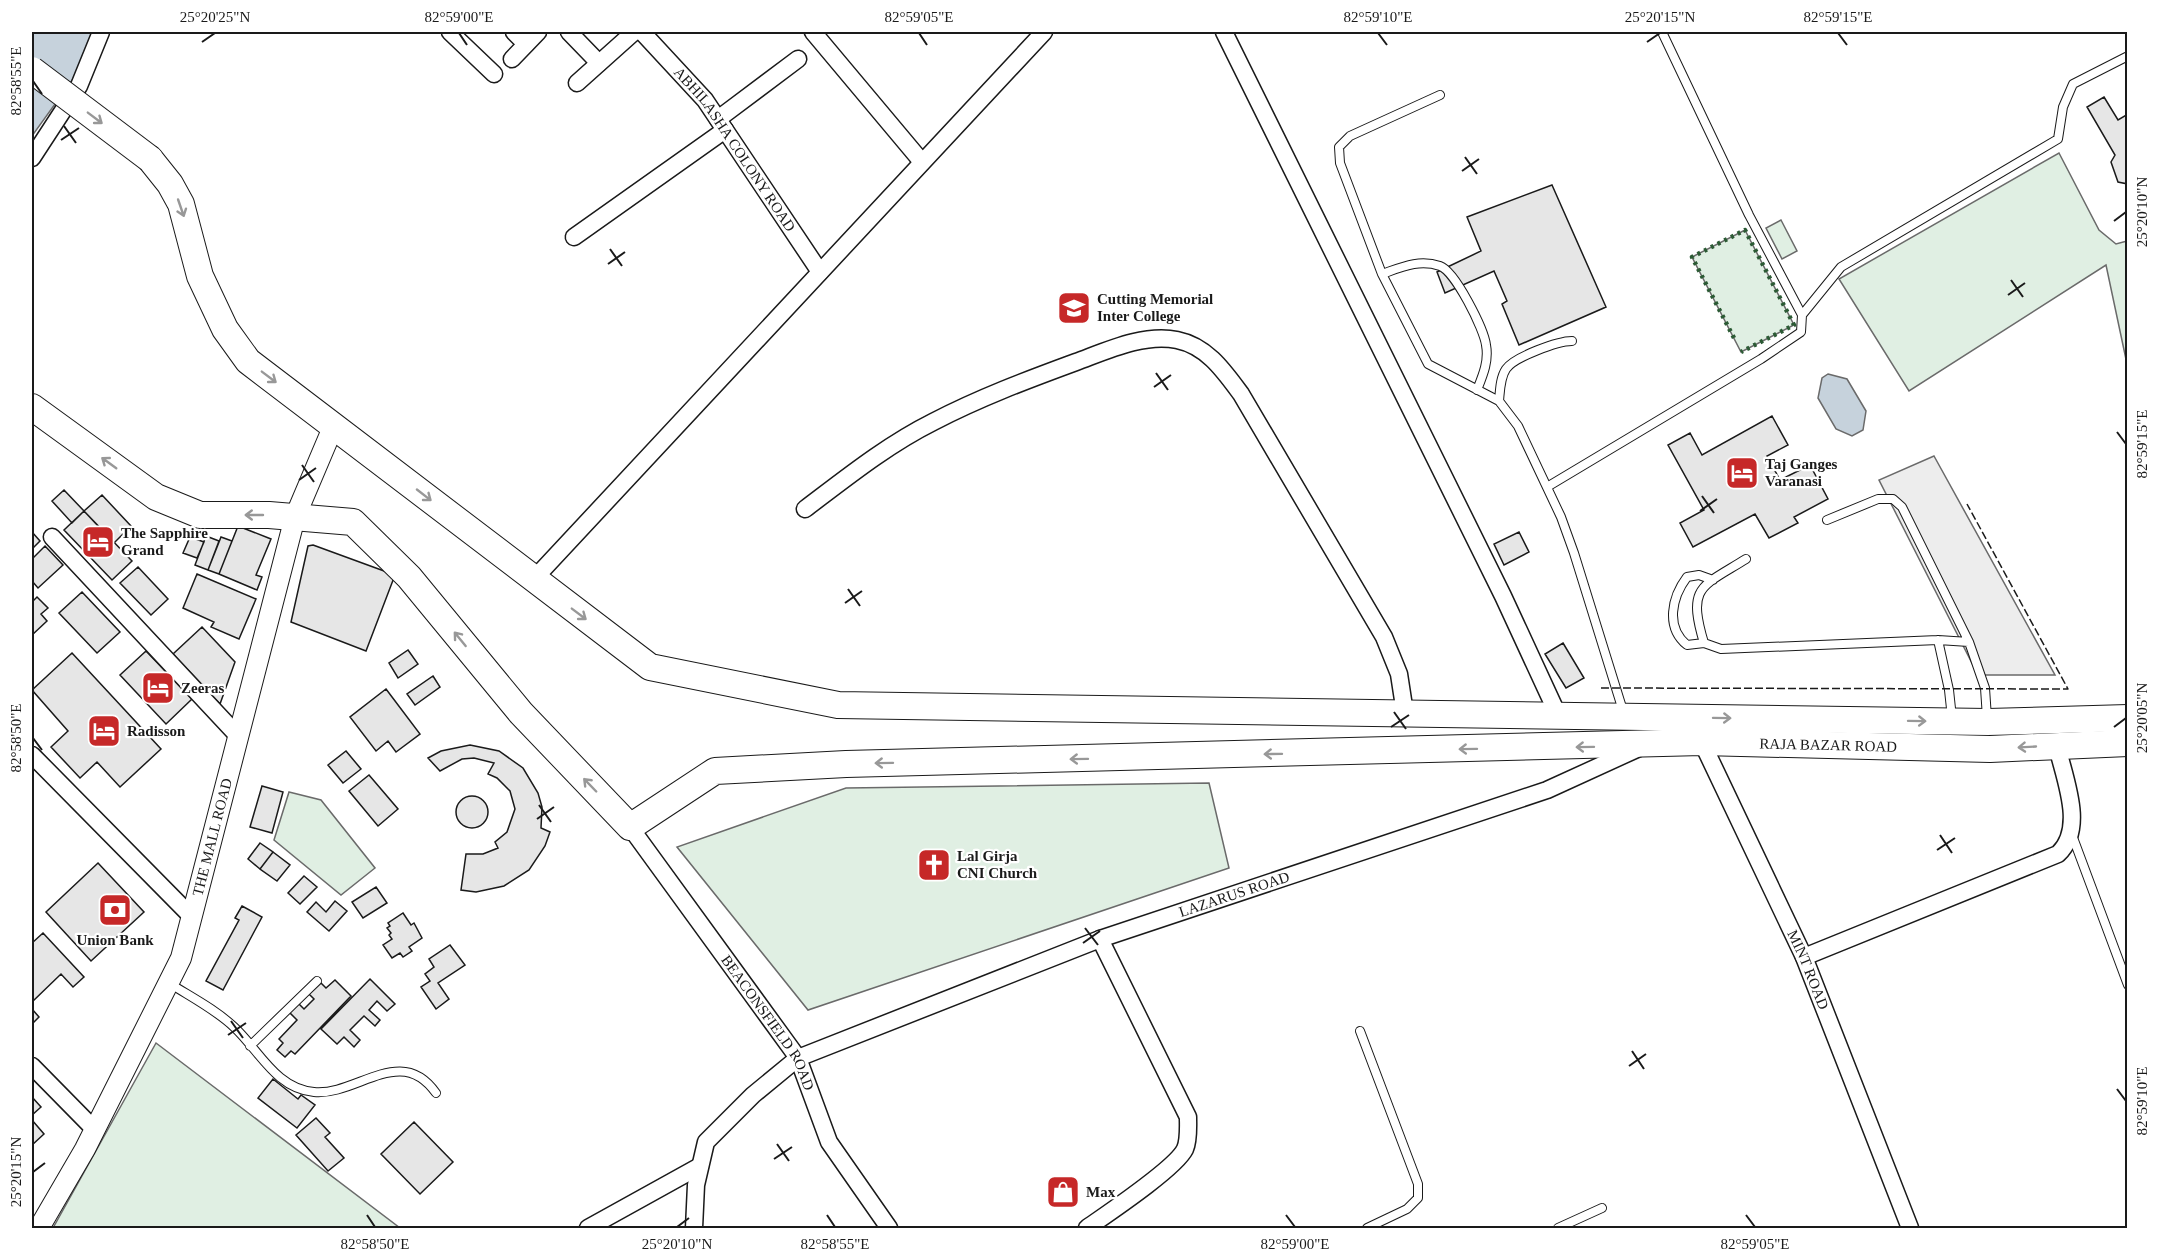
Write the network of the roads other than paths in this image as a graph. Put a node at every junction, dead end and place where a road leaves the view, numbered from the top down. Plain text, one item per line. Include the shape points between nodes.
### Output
1 (101, 32) edge
2 (450, 32) edge
3 (514, 32) edge
4 (569, 32) edge
5 (634, 32) edge
6 (642, 32) edge
7 (813, 32) edge
8 (1044, 32) edge
9 (1224, 32) edge
10 (1662, 32) edge
11 (532, 38) edge
12 (2127, 56) edge
13 (798, 58) dead end
14 (512, 59) dead end
15 (599, 63) junction
16 (32, 70) edge
17 (494, 74) dead end
18 (577, 83) dead end
19 (1440, 95) dead end
20 (721, 125) junction
21 (32, 158) edge
22 (922, 162) junction
23 (574, 237) dead end
24 (820, 272) junction
25 (1382, 274) junction
26 (1802, 315) junction
27 (1572, 341) dead end
28 (1477, 390) junction
29 (1499, 401) junction
30 (32, 406) edge
31 (334, 426) junction
32 (1547, 487) junction
33 (805, 509) dead end
34 (295, 517) junction
35 (1827, 520) dead end
36 (52, 537) dead end
37 (1746, 559) dead end
38 (534, 579) junction
39 (1713, 580) junction
40 (1938, 640) junction
41 (1969, 642) junction
42 (1704, 643) junction
43 (1406, 713) junction
44 (1558, 715) junction
45 (1633, 716) junction
46 (1689, 717) junction
47 (2127, 718) edge
48 (1952, 721) junction
49 (1989, 735) junction
50 (239, 737) junction
51 (1702, 742) junction
52 (2127, 743) edge
53 (1644, 745) junction
54 (2056, 746) junction
55 (32, 755) edge
56 (630, 827) junction
57 (2072, 835) junction
58 (192, 917) junction
59 (1100, 939) junction
60 (1804, 957) junction
61 (317, 981) dead end
62 (169, 983) junction
63 (2127, 985) edge
64 (1360, 1031) dead end
65 (250, 1046) junction
66 (798, 1058) junction
67 (32, 1066) edge
68 (436, 1093) dead end
69 (95, 1130) junction
70 (700, 1166) junction
71 (1602, 1208) dead end
72 (39, 1228) edge
73 (588, 1228) edge
74 (694, 1228) edge
75 (889, 1228) edge
76 (1087, 1228) edge
77 (1367, 1228) edge
78 (1558, 1228) edge
79 (1910, 1228) edge

1 - 21 street via 79,86
2 - 17 street
3 - 11 street
4 - 15 street
5 - 15 street
6 - 20 street, ABHILASHA COLONY ROAD via 672,62
7 - 22 street
8 - 22 street
9 - 44 street
10 - 26 lane via 1749,215
11 - 14 street
12 - 26 lane via 2073,84 2063,107 2058,139 1841,267
13 - 20 street
15 - 18 street
16 -> 31 main road, RAJA BAZAR ROAD, bridge via 150,159 181,204 200,276 225,329 248,361
19 - 25 lane via 1350,135 1339,147 1340,163
20 - 23 street
20 - 24 street, ABHILASHA COLONY ROAD
22 - 24 street
24 - 38 street
25 - 28 lane via 1428,364
25 - 28 lane via 1425,262 1444,267 1469,302 1486,344 1487,366
26 - 32 lane via 1801,332 1761,359
27 - 29 lane via 1519,359 1507,368
28 - 29 lane
29 - 32 lane via 1518,426
34 -> 30 main road via 200,515 156,497
31 - 34 street, THE MALL ROAD
31 -> 38 main road, RAJA BAZAR ROAD
32 - 45 lane
33 - 43 street via 922,428 999,391 1116,347 1155,339 1177,340 1201,349 1242,394 1389,647
34 - 50 street, THE MALL ROAD
56 -> 34 main road via 521,713 409,577 353,522
35 - 41 lane via 1878,499 1893,499 1902,507
36 - 50 street
37 - 39 lane
38 -> 43 main road, RAJA BAZAR ROAD via 650,667 838,705
39 - 42 lane via 1702,586 1696,601
39 - 42 lane via 1699,575 1687,577 1677,590 1672,612 1680,639 1687,645
40 - 41 lane
40 - 42 lane via 1721,650
40 - 48 lane
41 - 49 lane via 1985,688
43 - 44 main road, RAJA BAZAR ROAD
44 - 45 main road, RAJA BAZAR ROAD
45 - 46 main road, RAJA BAZAR ROAD
45 - 53 street
46 -> 48 main road, RAJA BAZAR ROAD
46 - 51 street, MINT ROAD
47 - 49 main road, RAJA BAZAR ROAD
48 - 49 main road, RAJA BAZAR ROAD
49 - 51 main road, RAJA BAZAR ROAD
54 -> 49 main road, RAJA BAZAR ROAD
50 - 58 street, THE MALL ROAD
51 - 53 main road, RAJA BAZAR ROAD
51 - 60 street, MINT ROAD
52 - 54 main road, RAJA BAZAR ROAD
53 -> 56 main road, RAJA BAZAR ROAD via 846,764 715,771
53 - 59 street, LAZARUS ROAD via 1547,790
54 - 57 street via 2074,824
55 - 58 street
56 - 66 street, BEACONSFIELD ROAD
57 - 60 street via 2058,854 2041,862
57 - 63 lane
58 - 62 street, THE MALL ROAD via 181,958
59 - 66 street, LAZARUS ROAD
59 - 76 street via 1188,1117 1188,1137 1185,1151 1158,1177
60 - 79 street, MINT ROAD
61 - 65 lane
62 - 65 lane via 234,1027
62 - 69 street, THE MALL ROAD
64 - 77 lane via 1418,1184 1418,1198 1407,1209
65 - 68 lane via 272,1071 295,1088 315,1093 395,1072 425,1078
66 - 70 street, LAZARUS ROAD via 753,1095 706,1142
66 - 75 street, BEACONSFIELD ROAD via 829,1142
67 - 69 street
69 - 72 street, THE MALL ROAD
70 - 73 street
70 - 74 street, LAZARUS ROAD
71 - 78 lane

